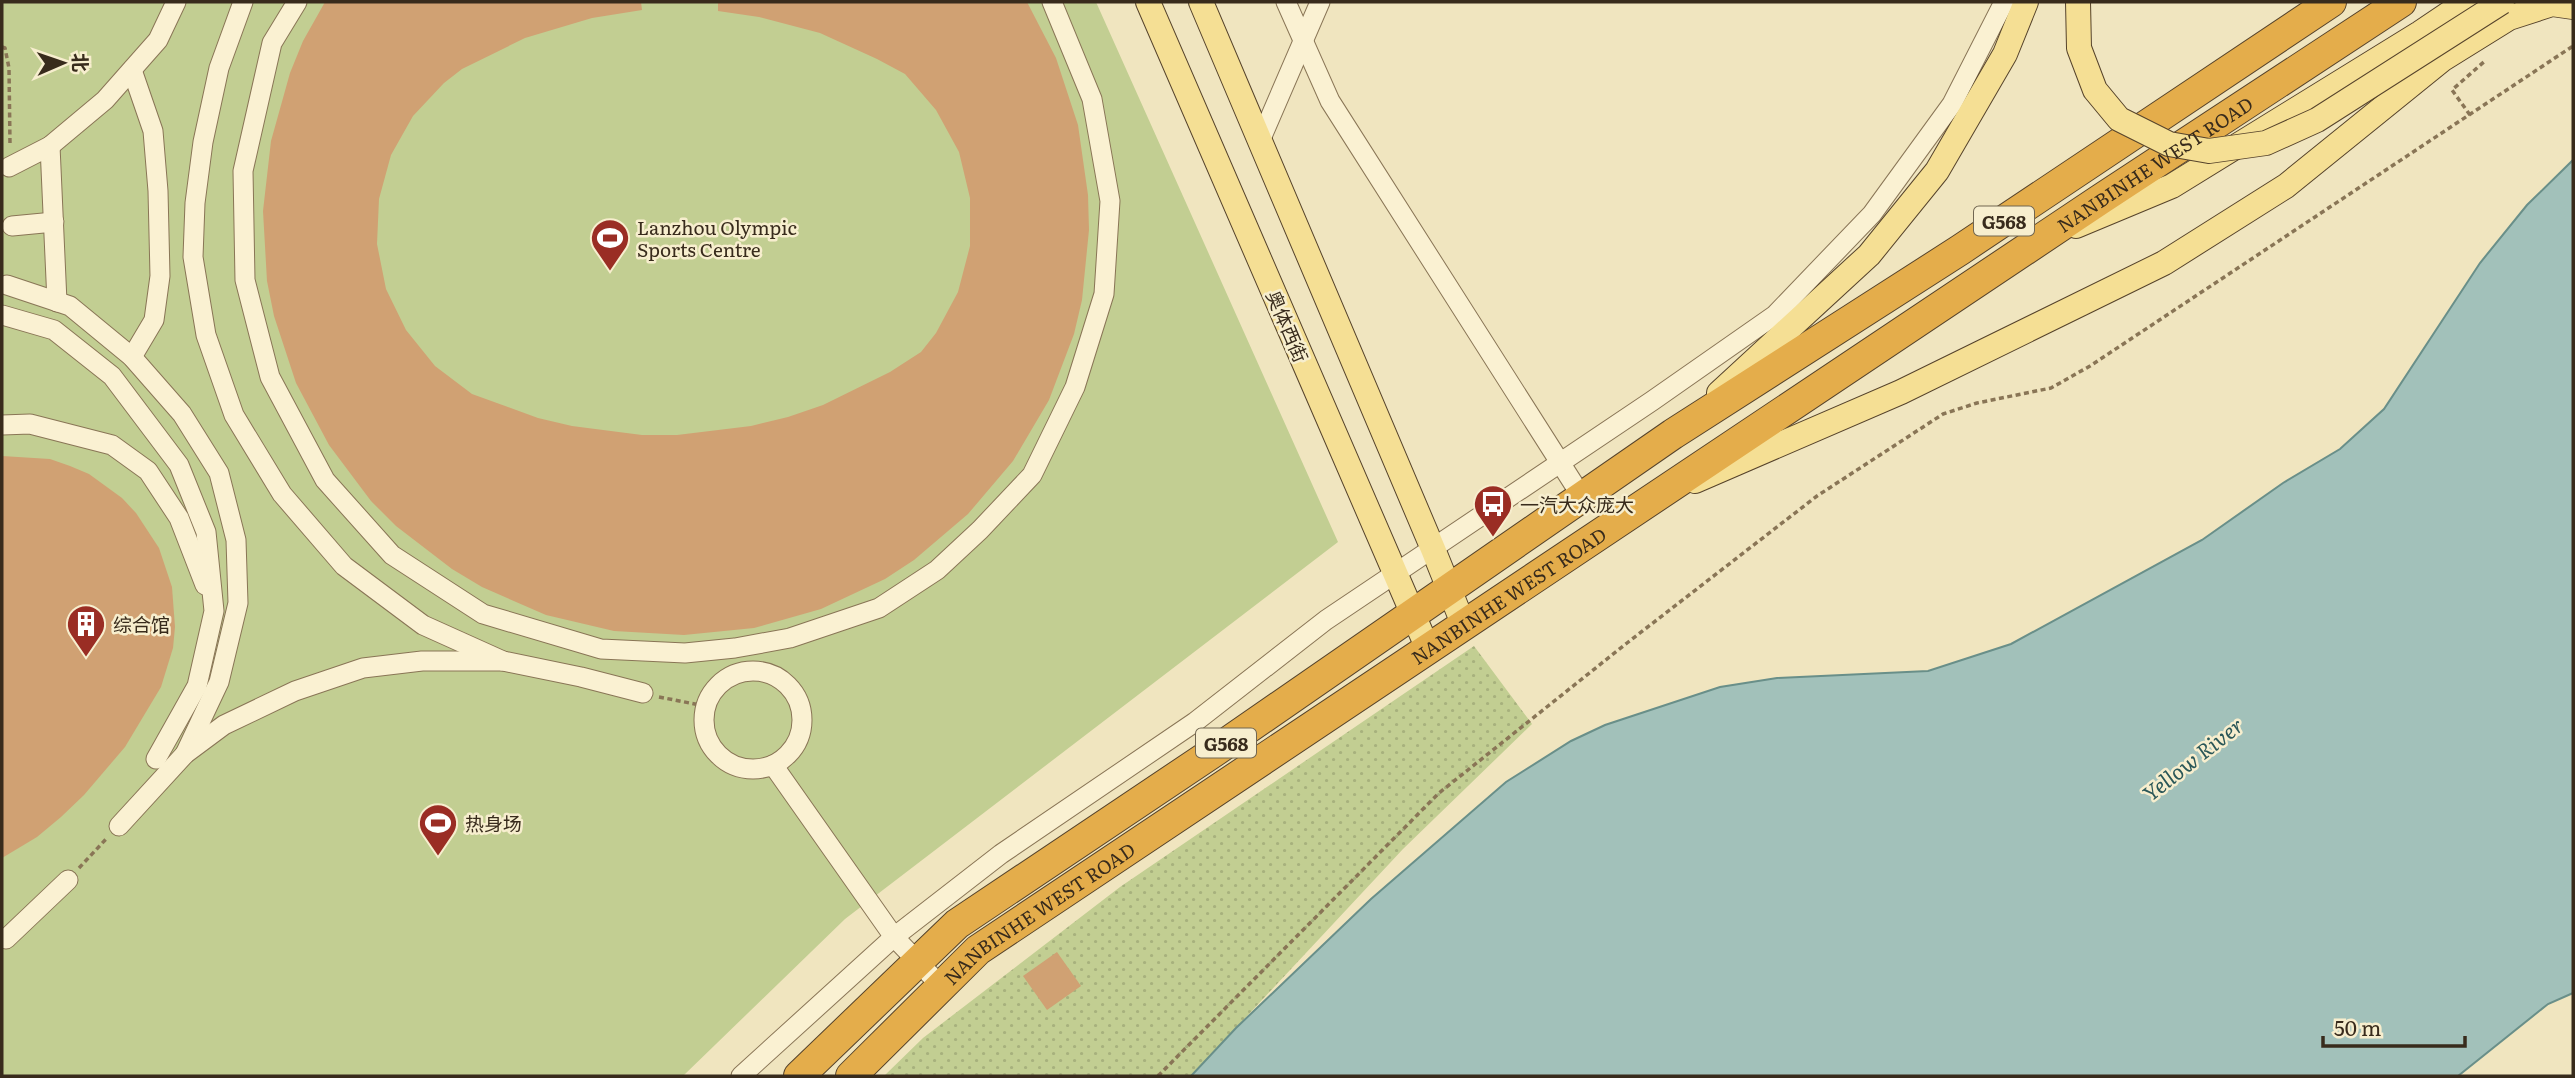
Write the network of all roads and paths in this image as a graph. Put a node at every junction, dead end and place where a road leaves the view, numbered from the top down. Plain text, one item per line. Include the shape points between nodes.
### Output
1 (176, 2) edge
2 (243, 2) edge
3 (298, 2) edge
4 (1052, 2) edge
5 (1148, 2) edge
6 (1201, 2) edge
7 (1286, 2) edge
8 (1320, 2) edge
9 (2004, 2) edge
10 (2026, 2) edge
11 (2078, 2) edge
12 (2331, 2) edge
13 (2401, 2) edge
14 (2466, 2) edge
15 (2502, 2) edge
16 (2573, 6) edge
17 (1303, 41) junction
18 (2573, 46) edge
19 (2, 47) edge
20 (2490, 55) dead end
21 (132, 70) junction
22 (2470, 115) junction
23 (1260, 141) junction
24 (50, 146) junction
25 (9, 167) joint
26 (54, 222) junction
27 (12, 226) dead end
28 (2033, 244) junction
29 (7, 285) dead end
30 (57, 302) junction
31 (2, 315) edge
32 (132, 357) junction
33 (2, 425) edge
34 (1673, 434) junction
35 (165, 446) junction
36 (1560, 463) junction
37 (148, 471) junction
38 (1582, 497) junction
39 (1650, 500) junction
40 (1433, 549) junction
41 (1395, 574) junction
42 (1450, 589) junction
43 (214, 611) junction
44 (1412, 615) junction
45 (1464, 626) junction
46 (735, 648) junction
47 (1428, 649) junction
48 (503, 661) junction
49 (737, 672) junction
50 (642, 693) joint
51 (705, 706) junction
52 (185, 754) junction
53 (156, 759) dead end
54 (773, 765) junction
55 (119, 826) joint
56 (68, 880) joint
57 (894, 937) junction
58 (6, 939) dead end
59 (917, 963) junction
60 (941, 986) junction
61 (741, 1076) edge
62 (799, 1076) edge
63 (851, 1076) edge
64 (1158, 1076) edge

1 - 21 street via 158,40
2 - 48 street via 219,68 203,142 193,257 206,335 234,415 282,494 344,566 422,625
3 - 46 street via 272,43 243,171 245,280 270,377 325,480 392,555 483,614 601,649 685,653
4 - 46 street via 1092,99 1110,201 1104,294 1075,387 1032,475 937,570 879,608 790,638
5 - 41 main road, 奥体西街
6 - 23 main road
7 - 17 street
8 - 17 street
9 - 36 street via 1952,104 1912,159 1871,214 1775,315
10 - 34 main road via 2005,54 1937,171 1868,255
11 - 15 main road, bridge via 2079,48 2095,90 2119,119 2169,144 2209,151 2266,143 2317,120
12 - 34 highway, NANBINHE WEST ROAD / G568 via 1960,250
13 - 28 highway, NANBINHE WEST ROAD / G568
14 - 28 main road via 2172,186
16 - 39 main road via 2552,4 2509,18 2443,59 2286,186 2164,263 1900,392
17 - 23 street
17 - 36 street via 1330,101
18 - 22 path
19 - 25 path via 9,68
20 - 22 path via 2452,90
21 - 24 street via 105,100
21 - 32 street via 153,131 160,276 154,320
22 - 64 path via 2090,366 2051,388 1943,414 1817,496 1439,793
23 - 40 main road
24 - 25 street
24 - 26 street
26 - 27 street
26 - 30 street
28 - 39 highway, NANBINHE WEST ROAD / G568
29 - 30 street
30 - 32 street via 71,306
31 - 35 street via 54,330 112,376
32 - 52 street via 182,414 219,473 236,540 238,603 219,682
33 - 37 street via 30,424 112,445
34 - 38 highway, NANBINHE WEST ROAD / G568
35 - 37 street
35 - 43 street via 179,465 206,532
36 - 38 street
36 - 40 street
37 - 43 street via 179,517
38 - 42 highway, NANBINHE WEST ROAD / G568
39 - 45 highway, NANBINHE WEST ROAD / G568
40 - 41 street
40 - 42 main road
41 - 44 main road, 奥体西街
41 - 57 street via 1326,620 1195,722 1001,854
42 - 44 highway, NANBINHE WEST ROAD / G568
42 - 45 main road
43 - 53 street via 197,686
44 - 47 main road, 奥体西街
44 - 59 highway, NANBINHE WEST ROAD / G568 via 957,924
45 - 47 highway, NANBINHE WEST ROAD / G568
46 - 49 street
47 - 60 highway, NANBINHE WEST ROAD / G568 via 978,950
48 - 50 street
48 - 52 street via 422,661 363,668 295,691 224,725
49 - 51 street via 717,686
49 - 54 street via 762,671 785,681 796,694 802,727 787,756
50 - 51 path
51 - 54 street via 705,730 715,752 742,768
52 - 55 street
54 - 57 street
55 - 56 path
56 - 58 street
57 - 59 street
57 - 61 street
59 - 60 street
59 - 62 highway, NANBINHE WEST ROAD / G568
60 - 63 highway, NANBINHE WEST ROAD / G568

